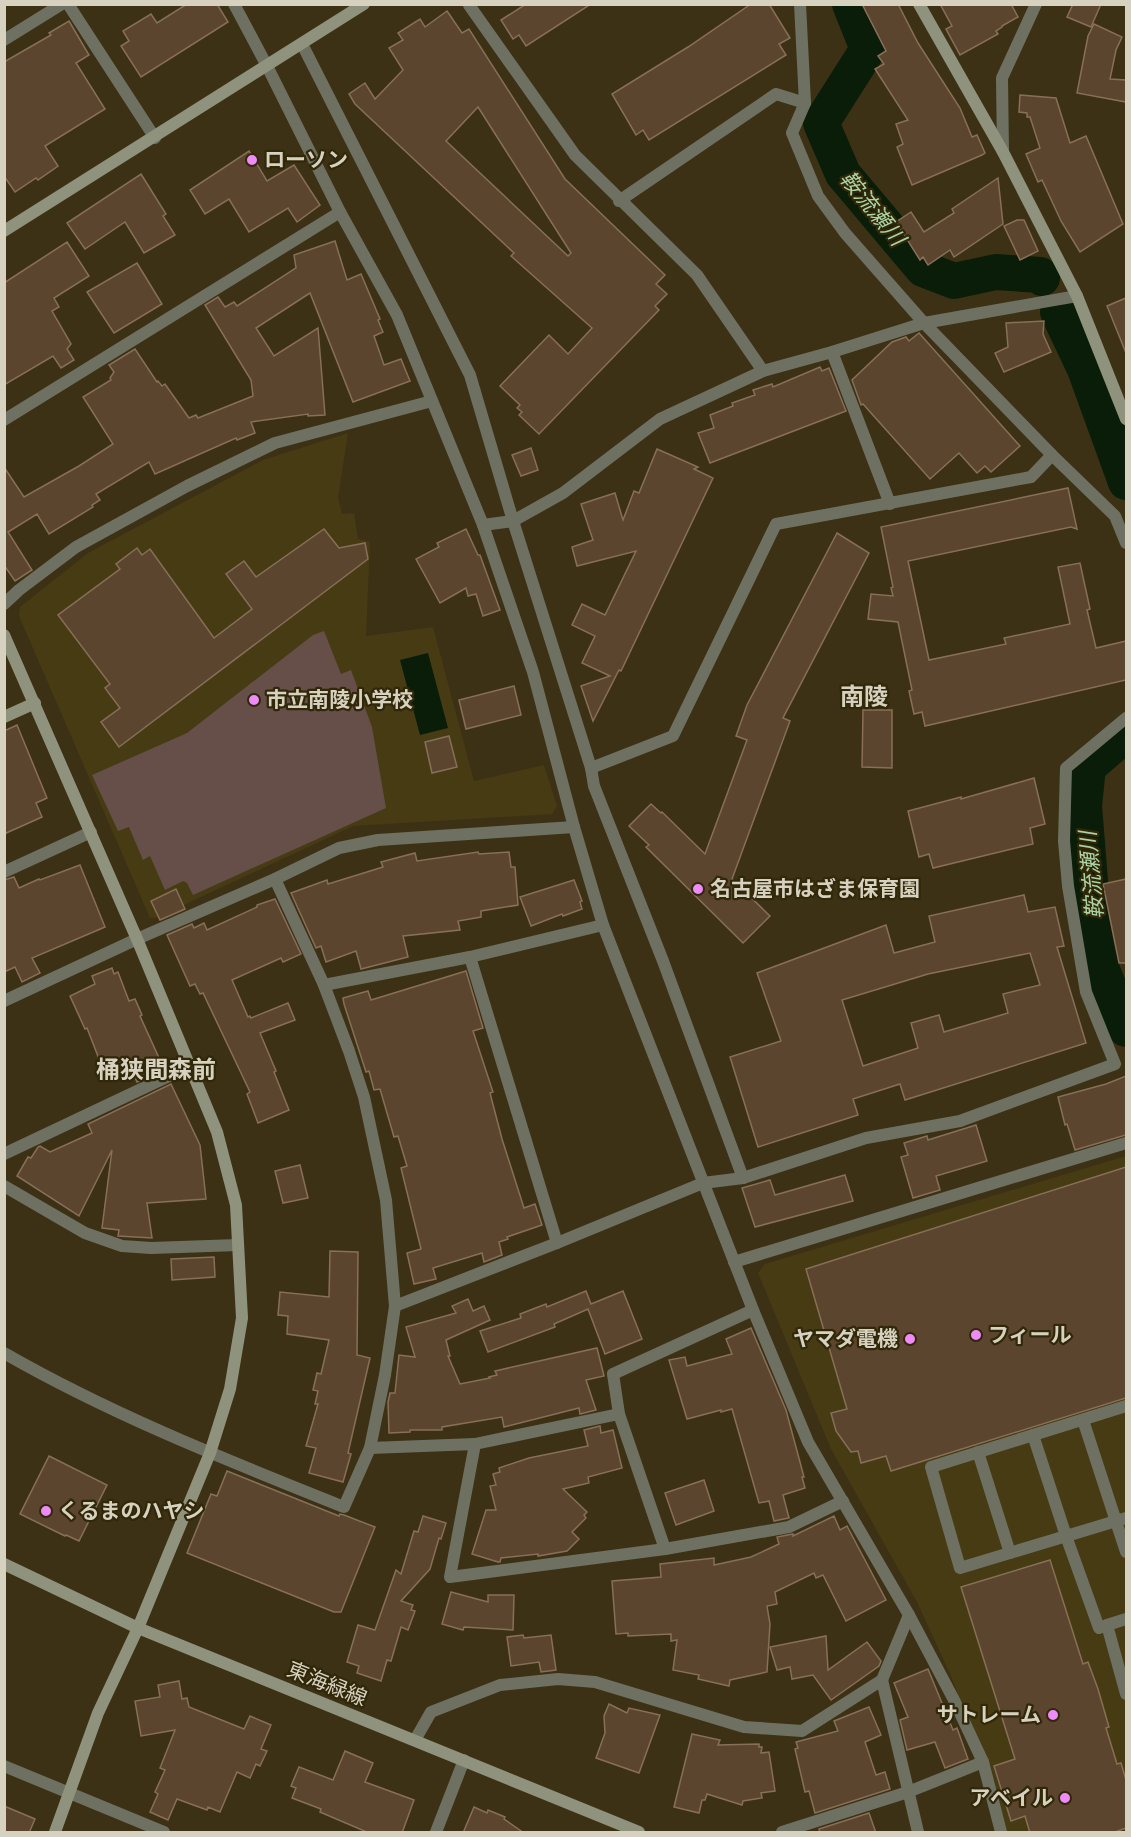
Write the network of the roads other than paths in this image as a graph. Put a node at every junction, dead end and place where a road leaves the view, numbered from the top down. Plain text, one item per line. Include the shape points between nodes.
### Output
1 (62, 4) edge
2 (68, 4) edge
3 (234, 4) edge
4 (364, 4) edge
5 (800, 4) edge
6 (919, 4) edge
7 (1036, 4) edge
8 (469, 5) edge
9 (4, 40) edge
10 (302, 44) junction
11 (267, 66) junction
12 (805, 103) junction
13 (155, 138) junction
14 (1003, 152) junction
15 (619, 201) junction
16 (340, 212) junction
17 (4, 231) edge
18 (1077, 296) junction
19 (924, 323) junction
20 (832, 352) junction
21 (763, 371) junction
22 (432, 401) junction
23 (1126, 419) edge
24 (4, 420) edge
25 (1052, 455) junction
26 (890, 504) junction
27 (513, 521) junction
28 (483, 525) junction
29 (1126, 543) edge
30 (4, 604) edge
31 (4, 634) edge
32 (35, 703) junction
33 (4, 717) edge
34 (1126, 718) edge
35 (591, 768) junction
36 (574, 827) junction
37 (91, 832) junction
38 (4, 872) edge
39 (275, 879) junction
40 (603, 924) junction
41 (137, 939) junction
42 (470, 957) junction
43 (324, 985) junction
44 (4, 1001) edge
45 (190, 1066) junction
46 (1126, 1143) edge
47 (4, 1154) edge
48 (743, 1178) junction
49 (703, 1183) junction
50 (4, 1186) edge
51 (557, 1243) junction
52 (238, 1245) junction
53 (734, 1262) junction
54 (395, 1306) junction
55 (753, 1310) junction
56 (4, 1353) edge
57 (1126, 1406) edge
58 (619, 1414) junction
59 (1083, 1420) junction
60 (1033, 1435) junction
61 (475, 1444) junction
62 (370, 1448) junction
63 (978, 1452) junction
64 (210, 1454) junction
65 (843, 1501) junction
66 (1121, 1519) edge
67 (1066, 1536) junction
68 (665, 1549) junction
69 (1126, 1552) edge
70 (1010, 1553) junction
71 (4, 1564) edge
72 (909, 1615) junction
73 (1126, 1619) edge
74 (1107, 1625) junction
75 (138, 1628) junction
76 (1124, 1673) edge
77 (882, 1680) junction
78 (1126, 1694) edge
79 (415, 1740) junction
80 (464, 1760) junction
81 (983, 1762) junction
82 (4, 1766) edge
83 (908, 1792) junction
84 (70, 1795) junction
85 (55, 1833) edge
86 (164, 1833) edge
87 (436, 1833) edge
88 (639, 1833) edge
89 (782, 1833) edge
90 (918, 1833) edge
91 (1000, 1833) edge

1 - 9 street
2 - 13 street
3 - 11 street
4 - 10 street
5 - 12 street
6 - 14 street
7 - 14 street via 1002,78
8 - 15 street via 575,155
10 - 11 street
10 - 27 street via 471,375
11 - 13 street
11 - 16 street
12 - 15 street via 776,94
12 - 19 street via 792,133 818,196
13 - 17 street
14 - 18 street
15 - 21 street via 698,275
16 - 22 street via 397,315
16 - 24 street
18 - 19 street
18 - 23 street
19 - 20 street
19 - 25 street
20 - 21 street
20 - 26 street
21 - 27 street via 660,419 563,493
22 - 28 street
22 - 30 street via 275,442 76,547
25 - 26 street via 1031,477
25 - 29 street via 1115,516
26 - 35 street via 776,524 673,736
27 - 28 street
27 - 35 street
28 - 36 street via 533,672
31 - 32 street
32 - 33 street
32 - 37 street
34 - 48 street via 1066,768 1064,841 1070,898 1086,992 1115,1064 960,1121 866,1138
35 - 48 street via 594,786
36 - 39 street via 378,840 339,848
36 - 40 street
37 - 38 street
37 - 41 street
39 - 41 street
39 - 43 street
40 - 42 street
40 - 49 street
41 - 44 street
41 - 45 street
42 - 43 street
42 - 51 street
43 - 54 street via 372,1130 386,1200
45 - 47 street
45 - 52 street via 222,1149 236,1205
46 - 53 street
48 - 49 street
49 - 51 street
49 - 53 street
50 - 52 street via 85,1233 122,1246
51 - 54 street
52 - 64 street via 242,1318 230,1389
53 - 55 street
54 - 62 street
55 - 58 street via 613,1374
55 - 65 street via 808,1442
56 - 64 street via 53,1381
57 - 59 street
58 - 61 street
58 - 68 street
59 - 60 street
59 - 66 street
60 - 63 street
60 - 67 street
61 - 62 street
61 - 68 street via 450,1577
62 - 64 street via 344,1507
63 - 70 street
63 - 70 street via 931,1467 960,1568
64 - 75 street
65 - 68 street via 789,1527
65 - 72 street
66 - 67 street
66 - 69 street
67 - 70 street
67 - 74 street via 1099,1628
71 - 75 street, 東海緑線
72 - 77 street
72 - 81 street
73 - 74 street
74 - 76 street
75 - 79 street, 東海緑線
75 - 84 street via 98,1713
76 - 78 street
77 - 79 street via 802,1731 744,1727 595,1682 558,1679 500,1685 431,1712
77 - 83 street
79 - 80 street, 東海緑線
80 - 87 street
80 - 88 street, 東海緑線
81 - 83 street
81 - 91 street
82 - 84 street
83 - 89 street
83 - 90 street
84 - 85 street
84 - 86 street

